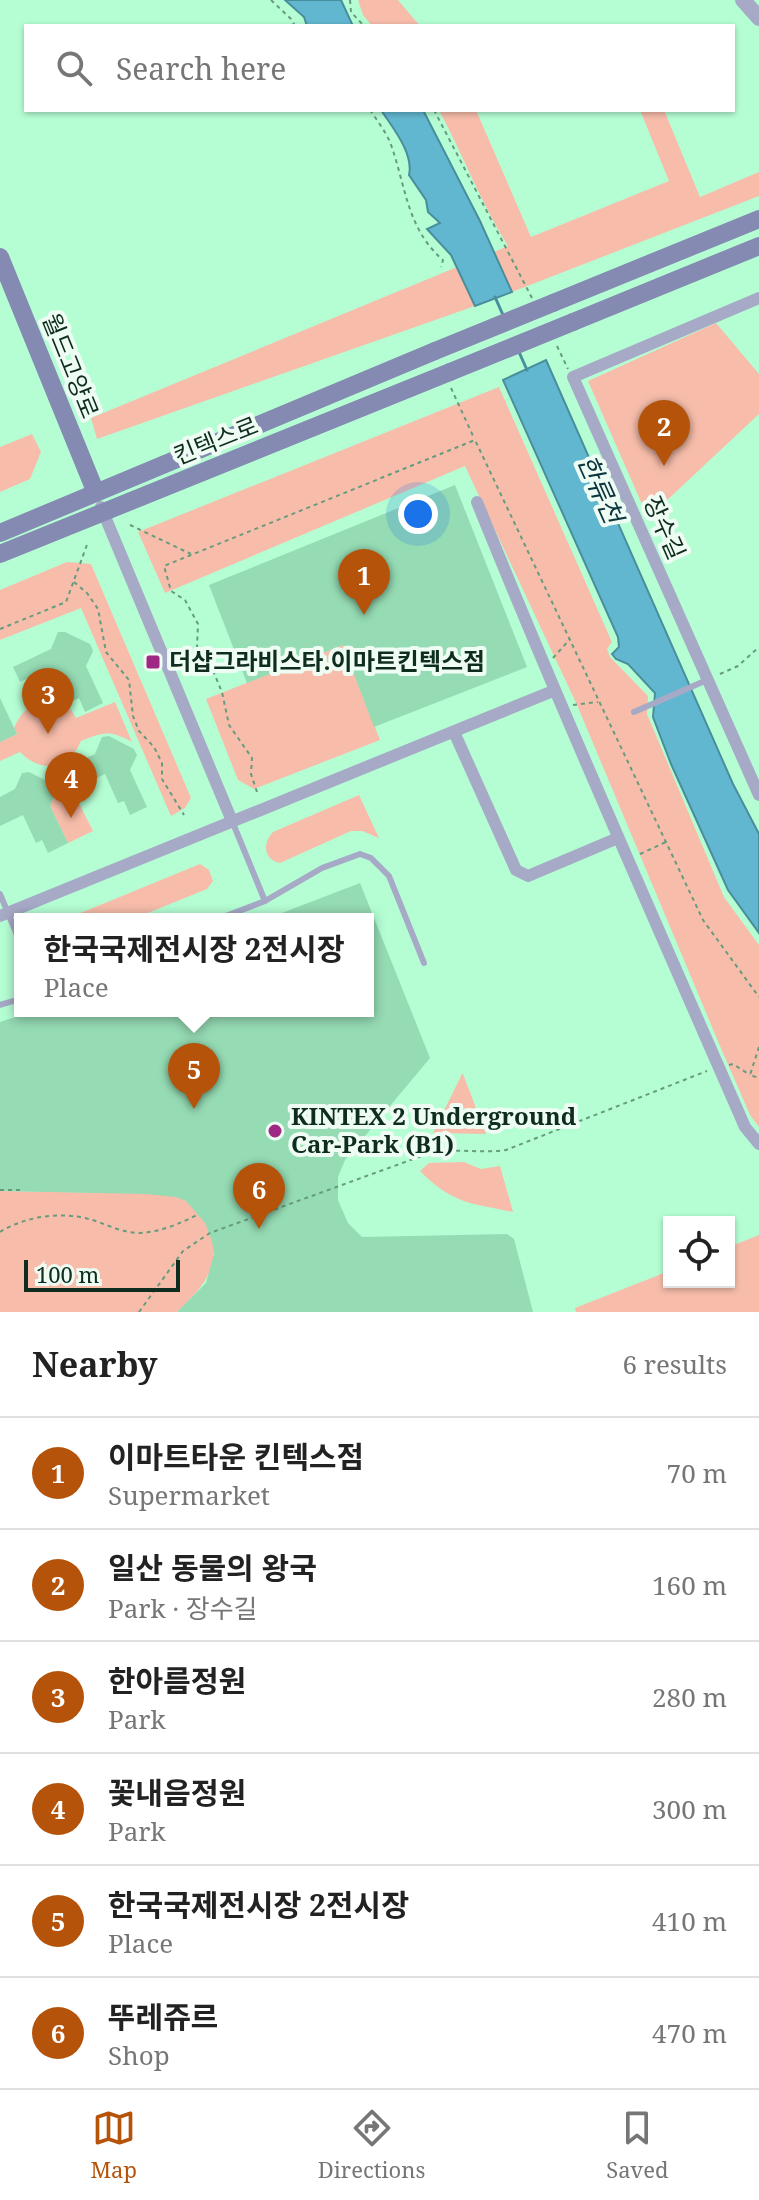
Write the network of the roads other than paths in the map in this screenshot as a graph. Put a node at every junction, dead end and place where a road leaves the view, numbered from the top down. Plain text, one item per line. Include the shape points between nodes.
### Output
1 (743, 0) edge
2 (759, 18) edge
3 (759, 219) edge
4 (759, 246) edge
5 (0, 257) edge
6 (759, 298) edge
7 (96, 493) junction
8 (477, 502) dead end
9 (103, 512) junction
10 (0, 533) edge
11 (0, 554) edge
12 (707, 680) junction
13 (553, 691) junction
14 (634, 712) dead end
15 (454, 732) junction
16 (759, 795) edge
17 (232, 821) junction
18 (618, 838) junction
19 (0, 894) edge
20 (265, 901) junction
21 (234, 913) edge
22 (4, 914) edge
23 (14, 932) edge
24 (424, 963) dead end
25 (759, 1144) edge

1 - 2 street
3 - 7 main road, 킨텍스로, bridge
4 - 9 main road, 킨텍스로, bridge via 573,322 450,380
5 - 7 main road, 월드고양로
6 - 12 street, 장수길 via 573,377
7 - 9 street
7 - 10 main road, 킨텍스로
8 - 13 street
9 - 11 main road, 킨텍스로
9 - 17 street
12 - 14 lane
12 - 16 street, 장수길
13 - 15 street
13 - 18 street
15 - 17 street
15 - 18 street via 516,870 528,876
17 - 20 lane
17 - 22 street
18 - 25 street via 745,1127
19 - 22 lane
20 - 21 lane
20 - 24 lane via 322,868 360,854 371,858 389,876
22 - 23 lane

